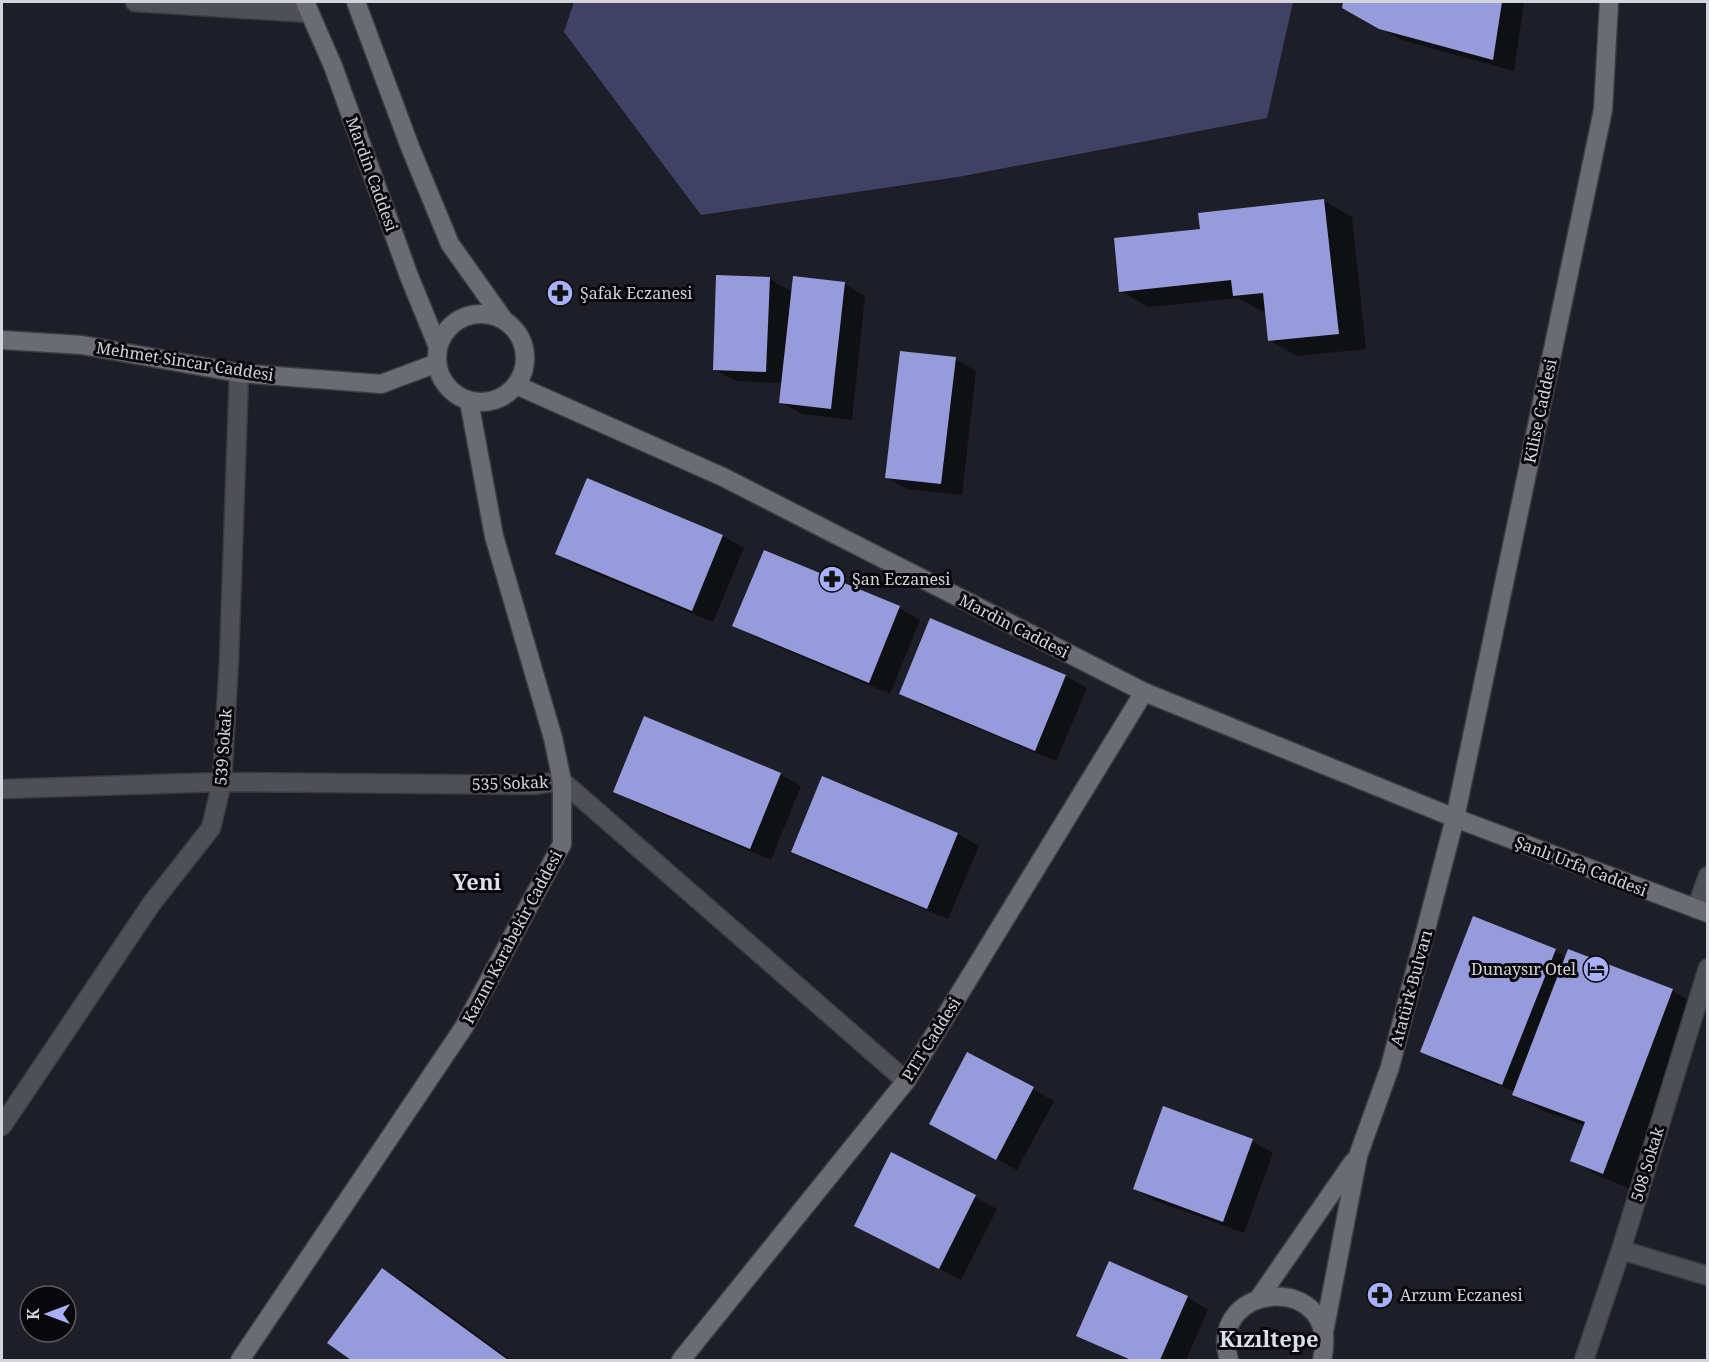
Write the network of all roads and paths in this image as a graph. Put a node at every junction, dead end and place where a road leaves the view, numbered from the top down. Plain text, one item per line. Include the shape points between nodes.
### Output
1 (135, 2) edge
2 (356, 2) edge
3 (1609, 2) edge
4 (307, 7) edge
5 (504, 320) junction
6 (2, 339) edge
7 (437, 355) junction
8 (239, 373) junction
9 (516, 385) junction
10 (469, 401) junction
11 (1144, 692) junction
12 (562, 781) junction
13 (222, 782) junction
14 (2, 789) edge
15 (1455, 818) junction
16 (1707, 876) edge
17 (1702, 911) edge
18 (1707, 968) edge
19 (906, 1081) junction
20 (2, 1125) edge
21 (1358, 1155) junction
22 (1621, 1250) junction
23 (1707, 1276) edge
24 (1259, 1298) junction
25 (1324, 1332) junction
26 (1225, 1357) edge
27 (240, 1360) edge
28 (681, 1360) edge
29 (1323, 1360) edge
30 (1584, 1360) edge

1 - 4 street
2 - 5 street via 450,244
3 - 15 street, Kilise Caddesi via 1603,110
4 - 7 street, Mardin Caddesi via 333,66
5 - 7 street via 478,314 464,317 444,334
5 - 9 street via 515,330 525,357
6 - 8 street, Mehmet Sincar Caddesi via 82,345
7 - 8 street, Mehmet Sincar Caddesi via 381,384
7 - 10 street via 447,387
8 - 13 street, 539 Sokak
9 - 10 street via 495,400
9 - 11 street, Mardin Caddesi via 723,477
10 - 12 street, Kazım Karabekir Caddesi via 494,536
11 - 15 street, Mardin Caddesi
11 - 19 street, P.T.T Caddesi
12 - 13 street, 535 Sokak via 532,785
12 - 19 street, 535 Sokak
12 - 27 street, Kazım Karabekir Caddesi via 562,844 464,1027
13 - 14 street, 535 Sokak
13 - 20 street, 539 Sokak via 211,828 152,903
15 - 17 street, Şanlı Urfa Caddesi
15 - 21 street, Atatürk Bulvarı via 1390,1067
16 - 17 street
18 - 22 street, 508 Sokak
19 - 28 street, P.T.T Caddesi
21 - 24 street, Atatürk Bulvarı
21 - 25 street, Atatürk Bulvarı
22 - 23 street
22 - 30 street, 508 Sokak
24 - 25 street via 1291,1297 1317,1317
24 - 26 street, Atatürk Bulvarı via 1234,1319 1227,1334
25 - 29 street, Atatürk Bulvarı

